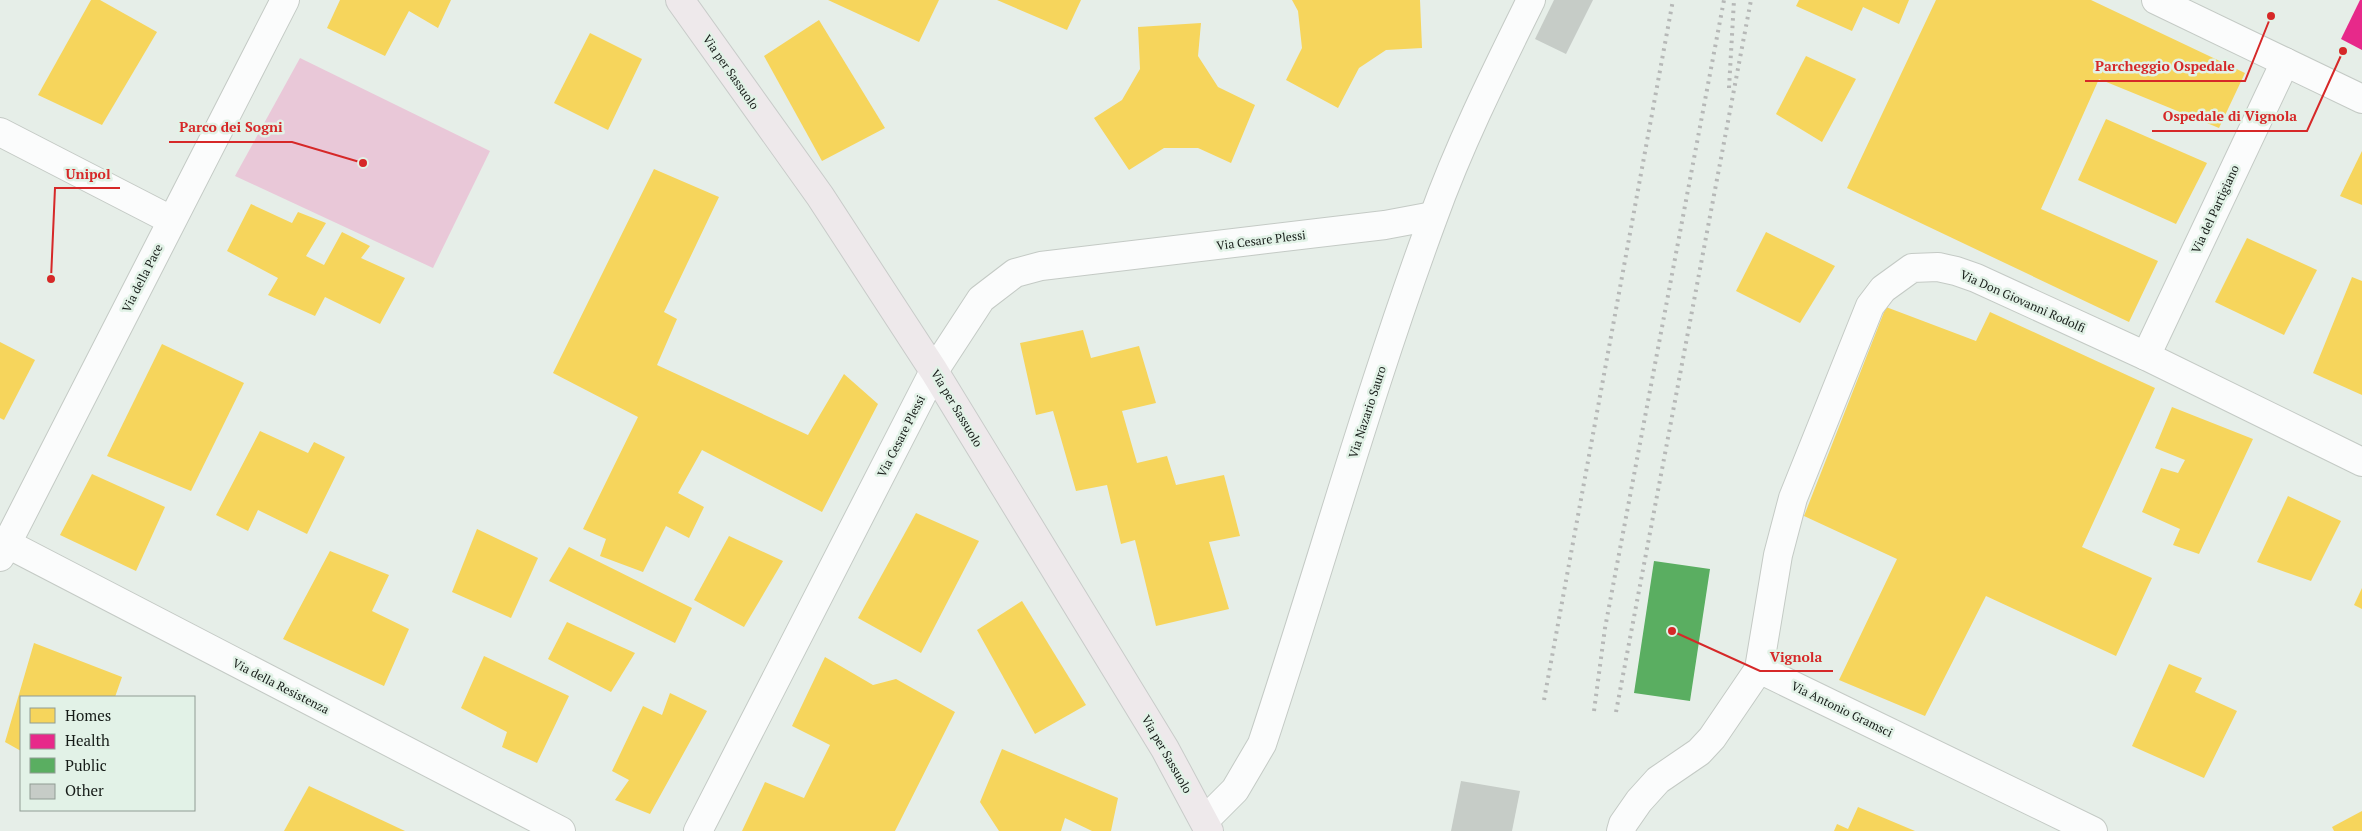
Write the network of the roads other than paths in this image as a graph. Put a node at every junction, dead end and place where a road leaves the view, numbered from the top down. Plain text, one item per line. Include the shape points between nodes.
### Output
1 (285, 0) edge
2 (680, 0) edge
3 (1531, 0) edge
4 (2156, 0) edge
5 (2285, 62) junction
6 (2362, 98) edge
7 (0, 132) edge
8 (1433, 216) junction
9 (171, 220) junction
10 (2146, 356) junction
11 (934, 371) junction
12 (2362, 462) edge
13 (2, 547) edge
14 (1759, 669) junction
15 (1207, 825) edge
16 (561, 831) edge
17 (698, 831) edge
18 (1620, 831) edge
19 (2094, 831) edge

1 - 9 street, Via della Pace
2 - 11 main road, Via per Sassuolo via 820,196
3 - 8 street, Via Nazario Sauro via 1485,93
4 - 5 street
5 - 6 street
5 - 10 street, Via del Partigiano
7 - 9 street
8 - 11 street, Via Cesare Plessi via 1385,225 1041,266 1015,274 981,299
8 - 15 street, Via Nazario Sauro via 1361,427 1262,744 1235,790
9 - 13 street, Via della Pace
10 - 12 street, Via Don Giovanni Rodolfi
10 - 14 street, Via Don Giovanni Rodolfi via 1956,271 1938,267 1912,268 1896,278 1870,306 1793,498 1778,555
11 - 15 main road, Via per Sassuolo via 1165,749
11 - 17 street, Via Cesare Plessi
13 - 16 street, Via della Resistenza
14 - 18 street via 1712,738 1699,752 1658,780
14 - 19 street, Via Antonio Gramsci

